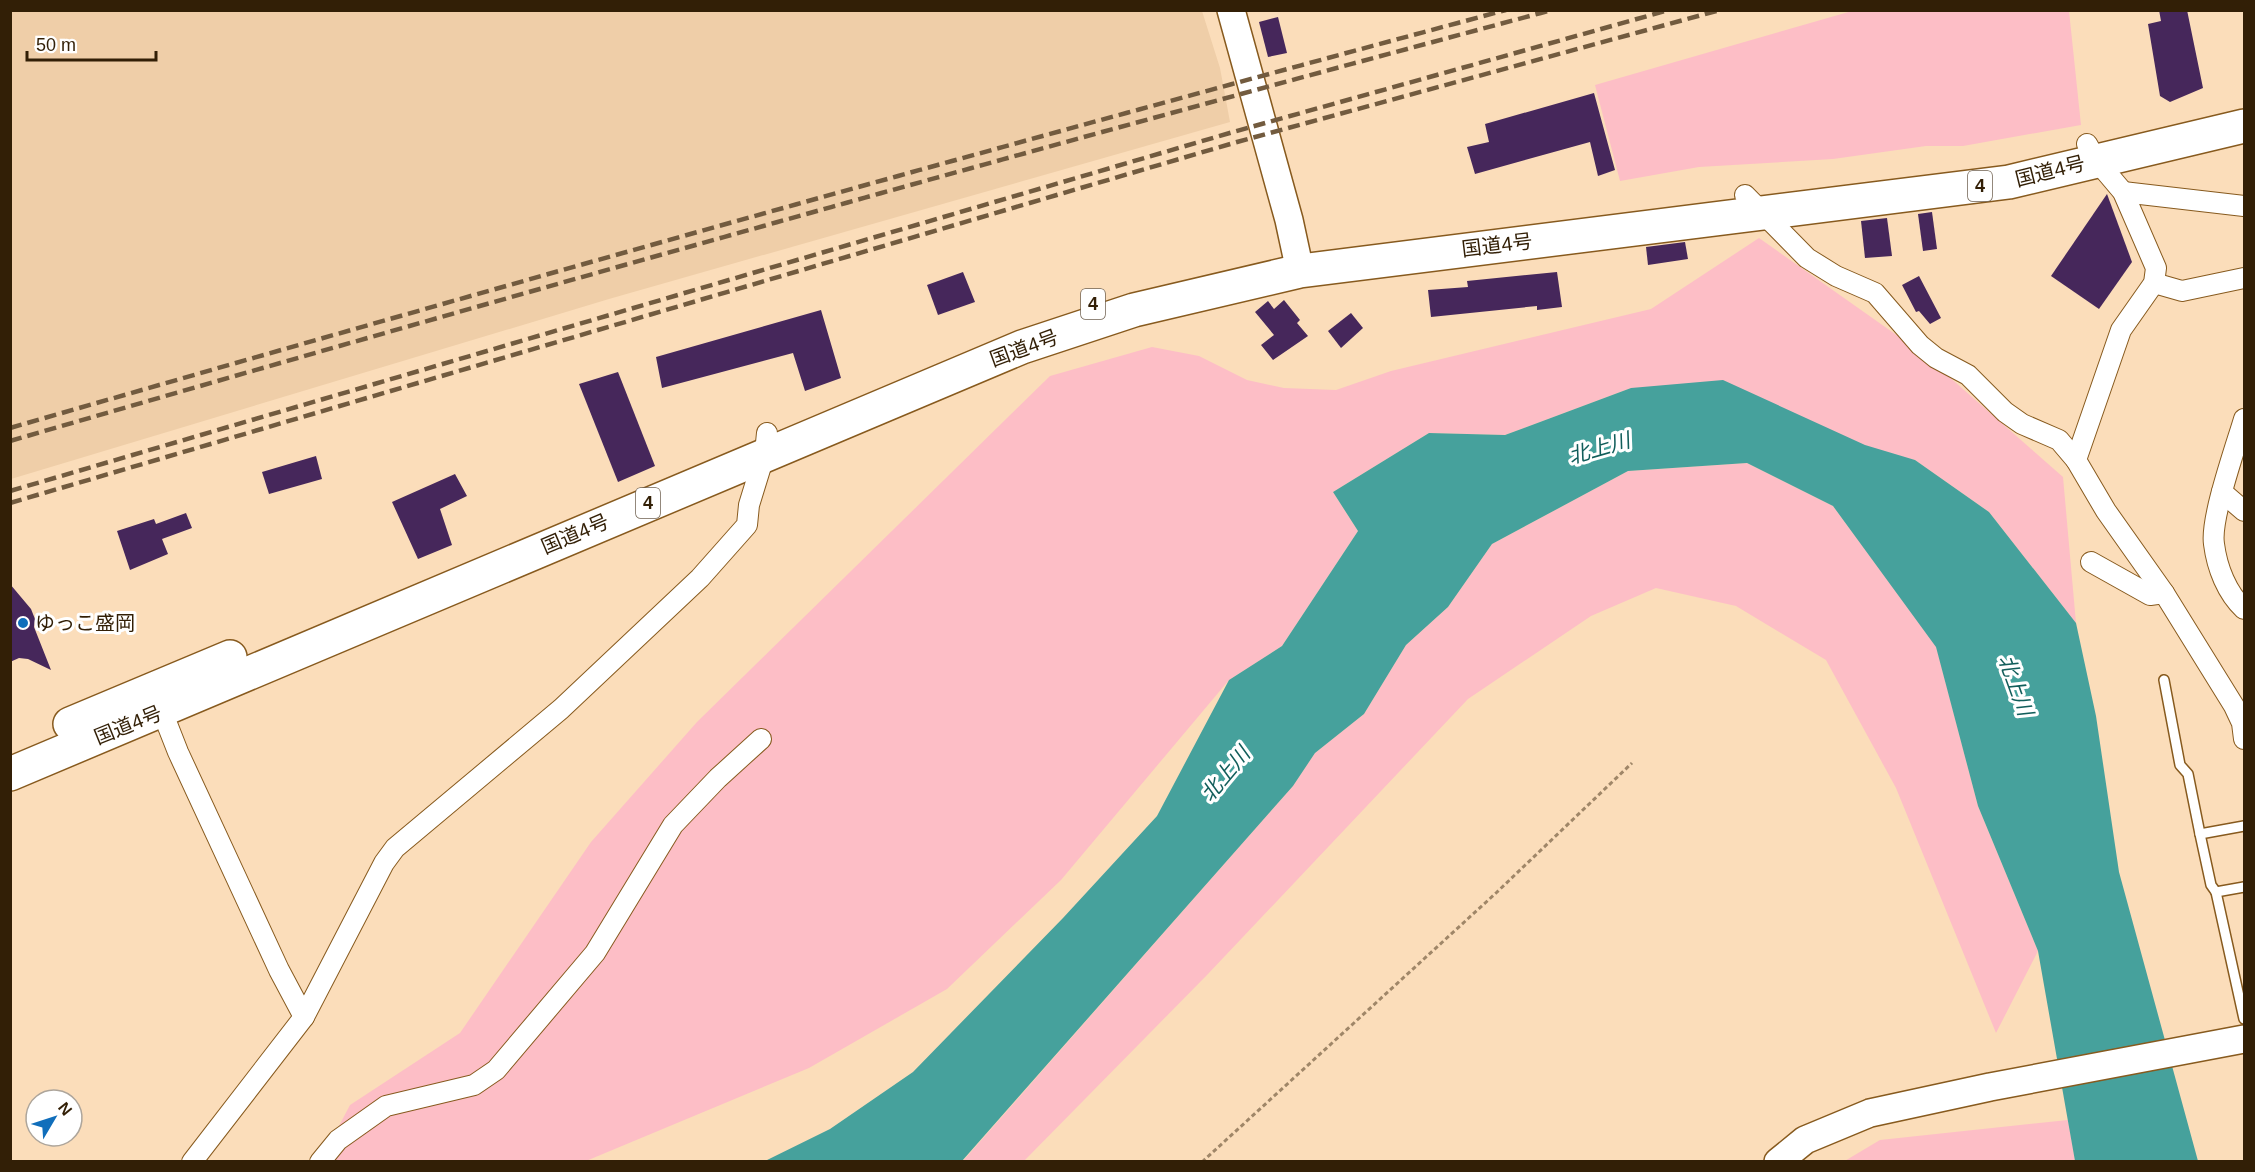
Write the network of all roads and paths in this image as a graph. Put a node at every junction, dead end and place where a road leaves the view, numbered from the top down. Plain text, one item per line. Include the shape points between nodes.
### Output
1 (1231, 10) edge
2 (2244, 106) edge
3 (2244, 126) edge
4 (2091, 152) junction
5 (2123, 192) junction
6 (1754, 203) junction
7 (2244, 206) edge
8 (1297, 259) junction
9 (2244, 278) edge
10 (2154, 284) junction
11 (2244, 419) edge
12 (766, 443) junction
13 (2076, 460) junction
14 (2223, 492) junction
15 (2244, 511) edge
16 (2091, 562) dead end
17 (2164, 593) junction
18 (2244, 609) edge
19 (2164, 680) dead end
20 (158, 700) junction
21 (761, 739) dead end
22 (2244, 739) edge
23 (10, 750) edge
24 (1632, 763) dead end
25 (10, 774) edge
26 (2244, 826) edge
27 (2200, 834) junction
28 (2244, 886) edge
29 (2216, 892) junction
30 (304, 1017) junction
31 (2244, 1019) edge
32 (2244, 1039) edge
33 (192, 1161) edge
34 (320, 1161) edge
35 (1202, 1161) edge
36 (1778, 1161) edge

1 - 8 street
2 - 4 highway, 国道4号 / 4
3 - 4 highway, 国道4号 / 4
4 - 5 street
4 - 6 highway, 国道4号 / 4
5 - 7 street
5 - 10 street via 2156,268
6 - 8 highway, 国道4号 / 4
6 - 13 street via 1808,258 1875,293 1920,345 1968,375 2022,424 2060,440
8 - 12 highway, 国道4号 / 4 via 1124,294 1017,329
9 - 10 street via 2182,291
10 - 13 street via 2121,330
11 - 14 street
12 - 20 highway, 国道4号 / 4
12 - 30 street via 747,525 700,578 561,709 395,848
13 - 17 street via 2106,511
14 - 15 street
14 - 18 street via 2213,542 2226,586
16 - 17 street via 2150,595
17 - 22 street via 2234,706
19 - 27 lane via 2180,765 2188,774
20 - 23 highway, 国道4号 / 4
20 - 25 highway, 国道4号 / 4
20 - 30 street via 178,752
21 - 34 street via 673,825 595,953 496,1070 474,1085 386,1106 338,1140
24 - 35 path via 1496,893
26 - 27 lane
27 - 29 lane
28 - 29 lane
29 - 31 lane
30 - 33 street
32 - 36 street via 1870,1113 1805,1140

